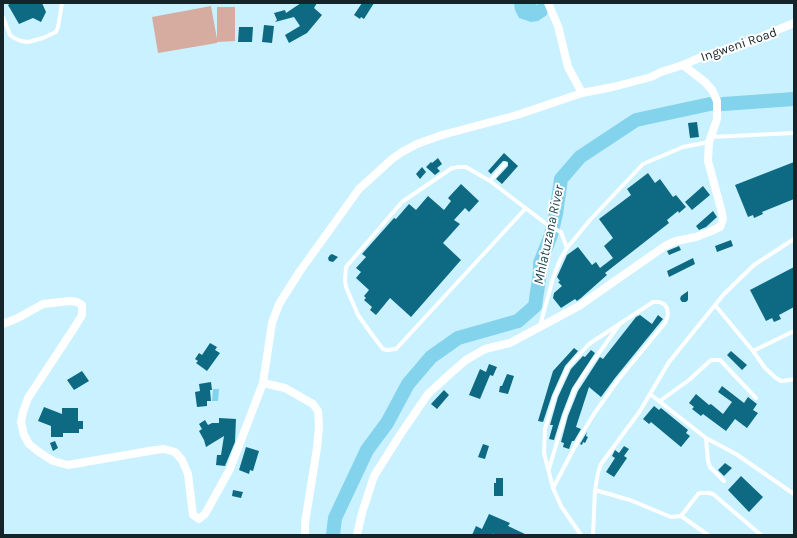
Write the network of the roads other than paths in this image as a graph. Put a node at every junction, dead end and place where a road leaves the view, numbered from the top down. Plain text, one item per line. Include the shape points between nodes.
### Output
1 (62, 3) edge
2 (548, 3) edge
3 (3, 17) edge
4 (794, 23) edge
5 (683, 65) junction
6 (582, 93) junction
7 (794, 133) edge
8 (710, 140) junction
9 (506, 164) dead end
10 (490, 181) junction
11 (525, 209) junction
12 (794, 238) edge
13 (568, 248) junction
14 (715, 304) junction
15 (620, 323) junction
16 (3, 324) edge
17 (539, 328) junction
18 (794, 331) edge
19 (753, 351) junction
20 (794, 379) edge
21 (263, 383) junction
22 (650, 394) junction
23 (756, 398) dead end
24 (660, 402) junction
25 (706, 438) junction
26 (549, 470) junction
27 (724, 481) dead end
28 (553, 488) junction
29 (595, 490) junction
30 (794, 494) edge
31 (681, 516) junction
32 (305, 535) edge
33 (357, 535) edge
34 (581, 535) edge
35 (593, 535) edge
36 (708, 535) edge
37 (761, 535) edge

1 - 3 lane via 56,32 28,42 10,35
2 - 6 street via 558,26 568,67
4 - 5 street, Ingweni Road via 736,48 706,55
5 - 6 street, Ingweni Road via 651,77
5 - 8 street via 705,82 715,95 717,119
6 - 21 street, Ingweni Road via 417,144 392,159 360,189 279,304 272,323
7 - 8 lane
8 - 13 lane via 683,147 643,164 590,220
8 - 17 street via 708,161 722,213 720,227 696,237 676,240 665,246 579,306
9 - 10 lane
10 - 11 lane
10 - 11 lane via 466,167 452,168 402,202 346,267 346,287 358,315 383,349 396,349
11 - 13 lane via 561,232
12 - 14 lane via 754,265
13 - 17 lane via 552,278
14 - 19 lane
14 - 22 lane via 668,362
15 - 26 lane via 575,389
15 - 26 lane via 589,344 563,377 554,396 545,429 544,453
15 - 28 lane via 654,302 664,304 667,308 665,323 594,414
16 - 21 street, Ingweni Road via 43,304 70,301 82,305 82,315 76,326 28,398 21,422 24,435 29,444 39,452 53,461 68,465 155,450 175,452 188,474 193,515 199,519 205,514 230,469
17 - 33 street via 510,343 485,349 466,360 428,394 374,476
18 - 19 lane
19 - 20 lane via 776,378 781,381
21 - 32 street via 286,388 313,404 318,411 317,448 306,510
22 - 24 lane
22 - 29 lane via 602,464
23 - 24 lane via 720,360 712,360
24 - 25 lane
25 - 27 lane via 710,467
25 - 30 lane via 736,454
26 - 28 lane
28 - 34 lane via 561,506
29 - 31 lane via 630,500 671,517
29 - 35 lane
31 - 36 lane
31 - 37 lane via 699,493 709,493

